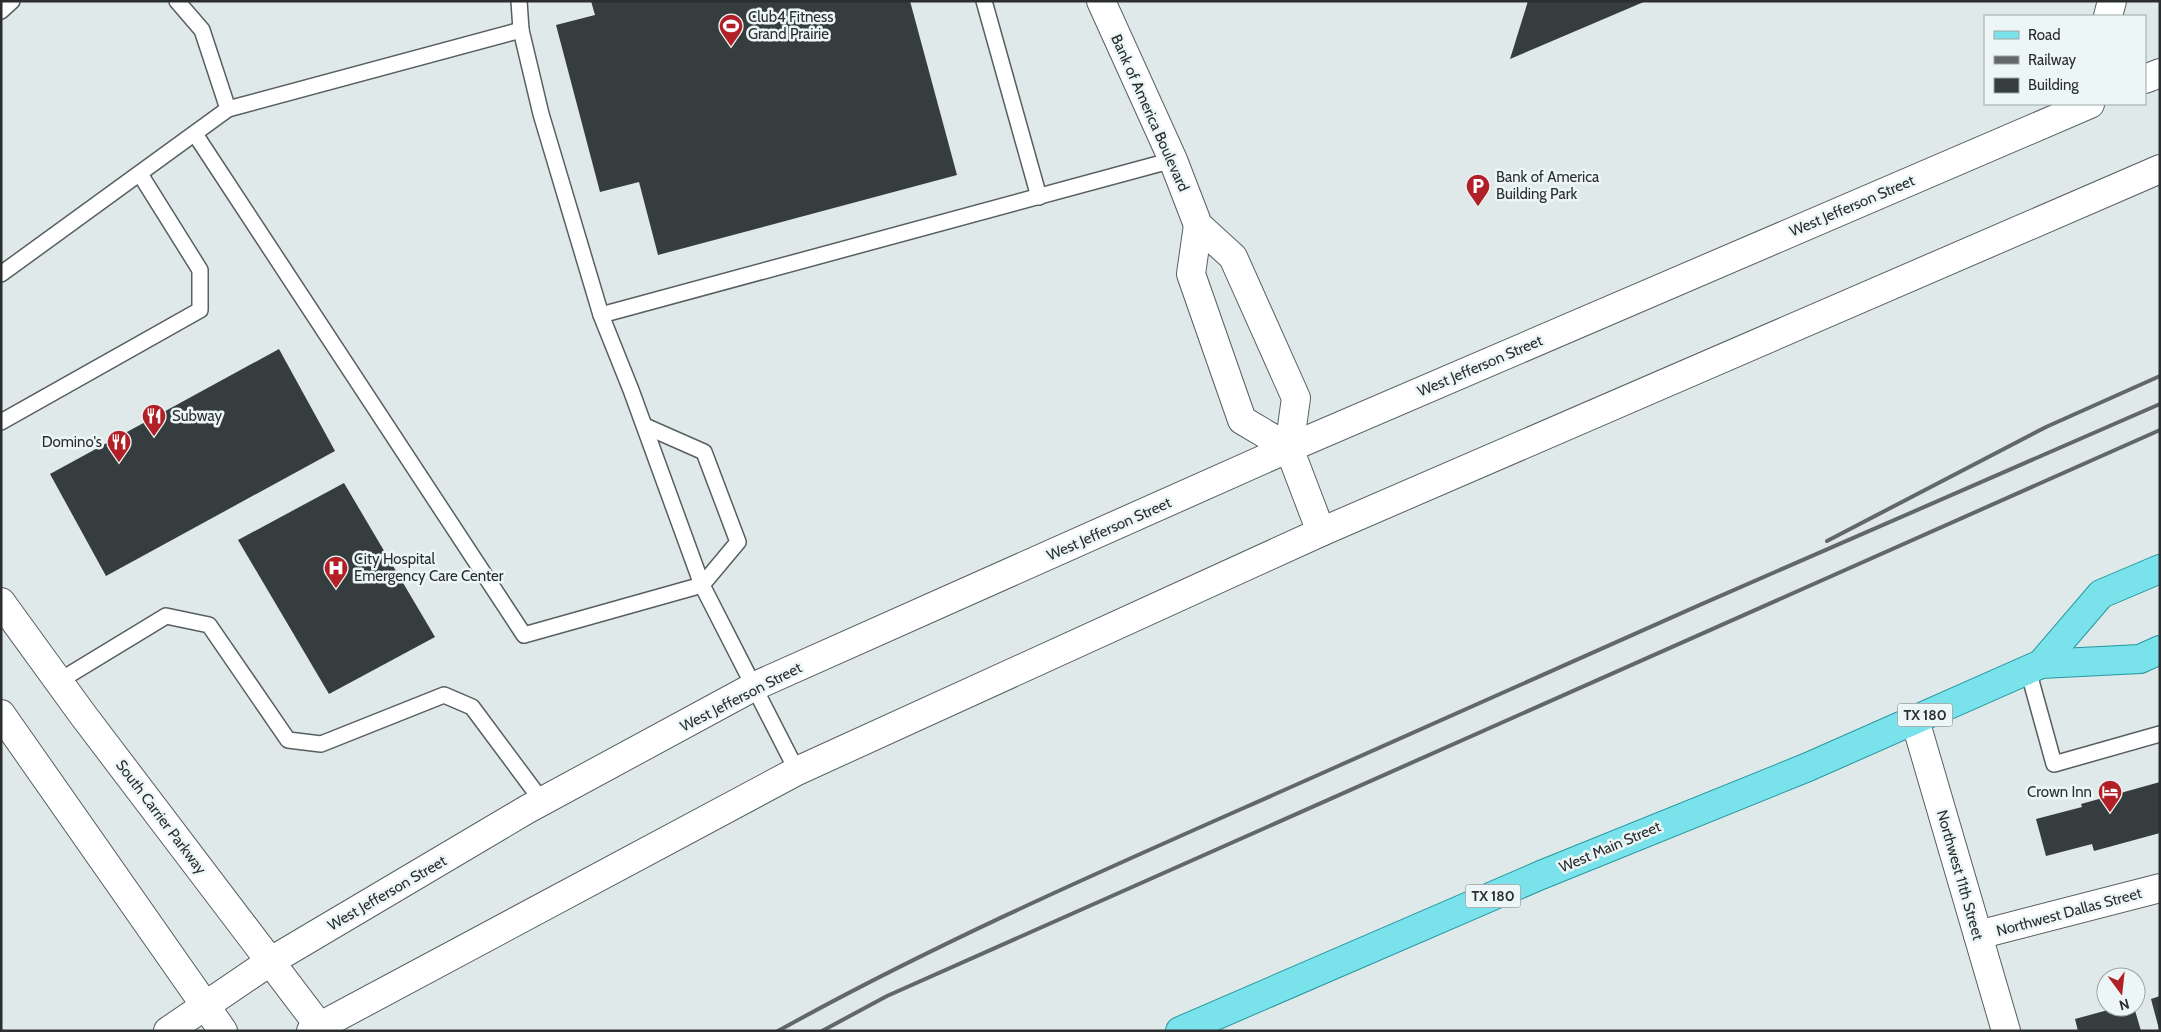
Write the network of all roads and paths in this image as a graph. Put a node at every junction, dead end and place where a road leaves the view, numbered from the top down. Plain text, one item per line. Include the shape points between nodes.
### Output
1 (12, 1) edge
2 (177, 1) edge
3 (519, 1) edge
4 (984, 1) edge
5 (1101, 1) edge
6 (2112, 1) edge
7 (1, 11) edge
8 (2108, 15) edge
9 (521, 30) junction
10 (2160, 73) edge
11 (2146, 80) edge
12 (2086, 105) edge
13 (228, 109) junction
14 (2055, 113) edge
15 (194, 134) junction
16 (1173, 160) junction
17 (2160, 169) edge
18 (140, 174) junction
19 (1039, 197) junction
20 (1198, 225) junction
21 (1, 274) edge
22 (601, 315) junction
23 (1, 422) edge
24 (644, 426) junction
25 (1289, 448) junction
26 (1321, 532) junction
27 (2160, 569) edge
28 (702, 585) junction
29 (1, 602) edge
30 (2160, 650) edge
31 (2034, 667) junction
32 (59, 681) junction
33 (755, 686) junction
34 (1, 714) edge
35 (1915, 720) junction
36 (2160, 734) edge
37 (797, 771) junction
38 (542, 802) junction
39 (2160, 888) edge
40 (1978, 935) junction
41 (271, 961) junction
42 (205, 1006) junction
43 (318, 1029) edge
44 (168, 1031) edge
45 (223, 1031) edge
46 (1180, 1031) edge
47 (2006, 1031) edge

1 - 7 lane
2 - 13 lane via 202,30
3 - 9 lane
4 - 19 lane
5 - 16 main road, Bank of America Boulevard
6 - 8 main road
9 - 13 lane
9 - 22 lane via 541,114
10 - 11 main road
12 - 14 main road, West Jefferson Street
13 - 15 lane
14 - 25 main road, West Jefferson Street
15 - 18 lane
15 - 28 lane via 524,635
16 - 19 lane
16 - 20 main road, Bank of America Boulevard
17 - 26 main road
18 - 21 lane
18 - 23 lane via 200,270 200,310
19 - 22 lane
20 - 25 main road, Bank of America Boulevard via 1233,257 1296,398
20 - 25 main road, Bank of America Boulevard via 1191,274 1242,420
22 - 24 lane
24 - 28 lane
24 - 28 lane via 704,452 738,542
25 - 26 main road, Bank of America Boulevard
25 - 33 main road, West Jefferson Street
26 - 37 main road
27 - 31 main road, West Main Street / TX 180 via 2100,594
28 - 33 lane
29 - 32 main road, South Carrier Parkway
30 - 31 main road, West Main Street / TX 180 via 2140,659
31 - 35 main road, West Main Street / TX 180
31 - 36 lane via 2054,764
32 - 38 lane via 166,616 208,625 288,740 321,744 444,696 472,708
32 - 41 main road, South Carrier Parkway
33 - 37 lane
33 - 38 main road, West Jefferson Street
34 - 42 main road
35 - 40 main road, Northwest 11th Street
35 - 46 main road, West Main Street / TX 180 via 1541,875
37 - 43 main road
38 - 41 main road, West Jefferson Street
39 - 40 main road, Northwest Dallas Street
40 - 47 main road, Northwest 11th Street
41 - 42 main road, West Jefferson Street
41 - 43 main road, South Carrier Parkway
42 - 44 main road, West Jefferson Street
42 - 45 main road

